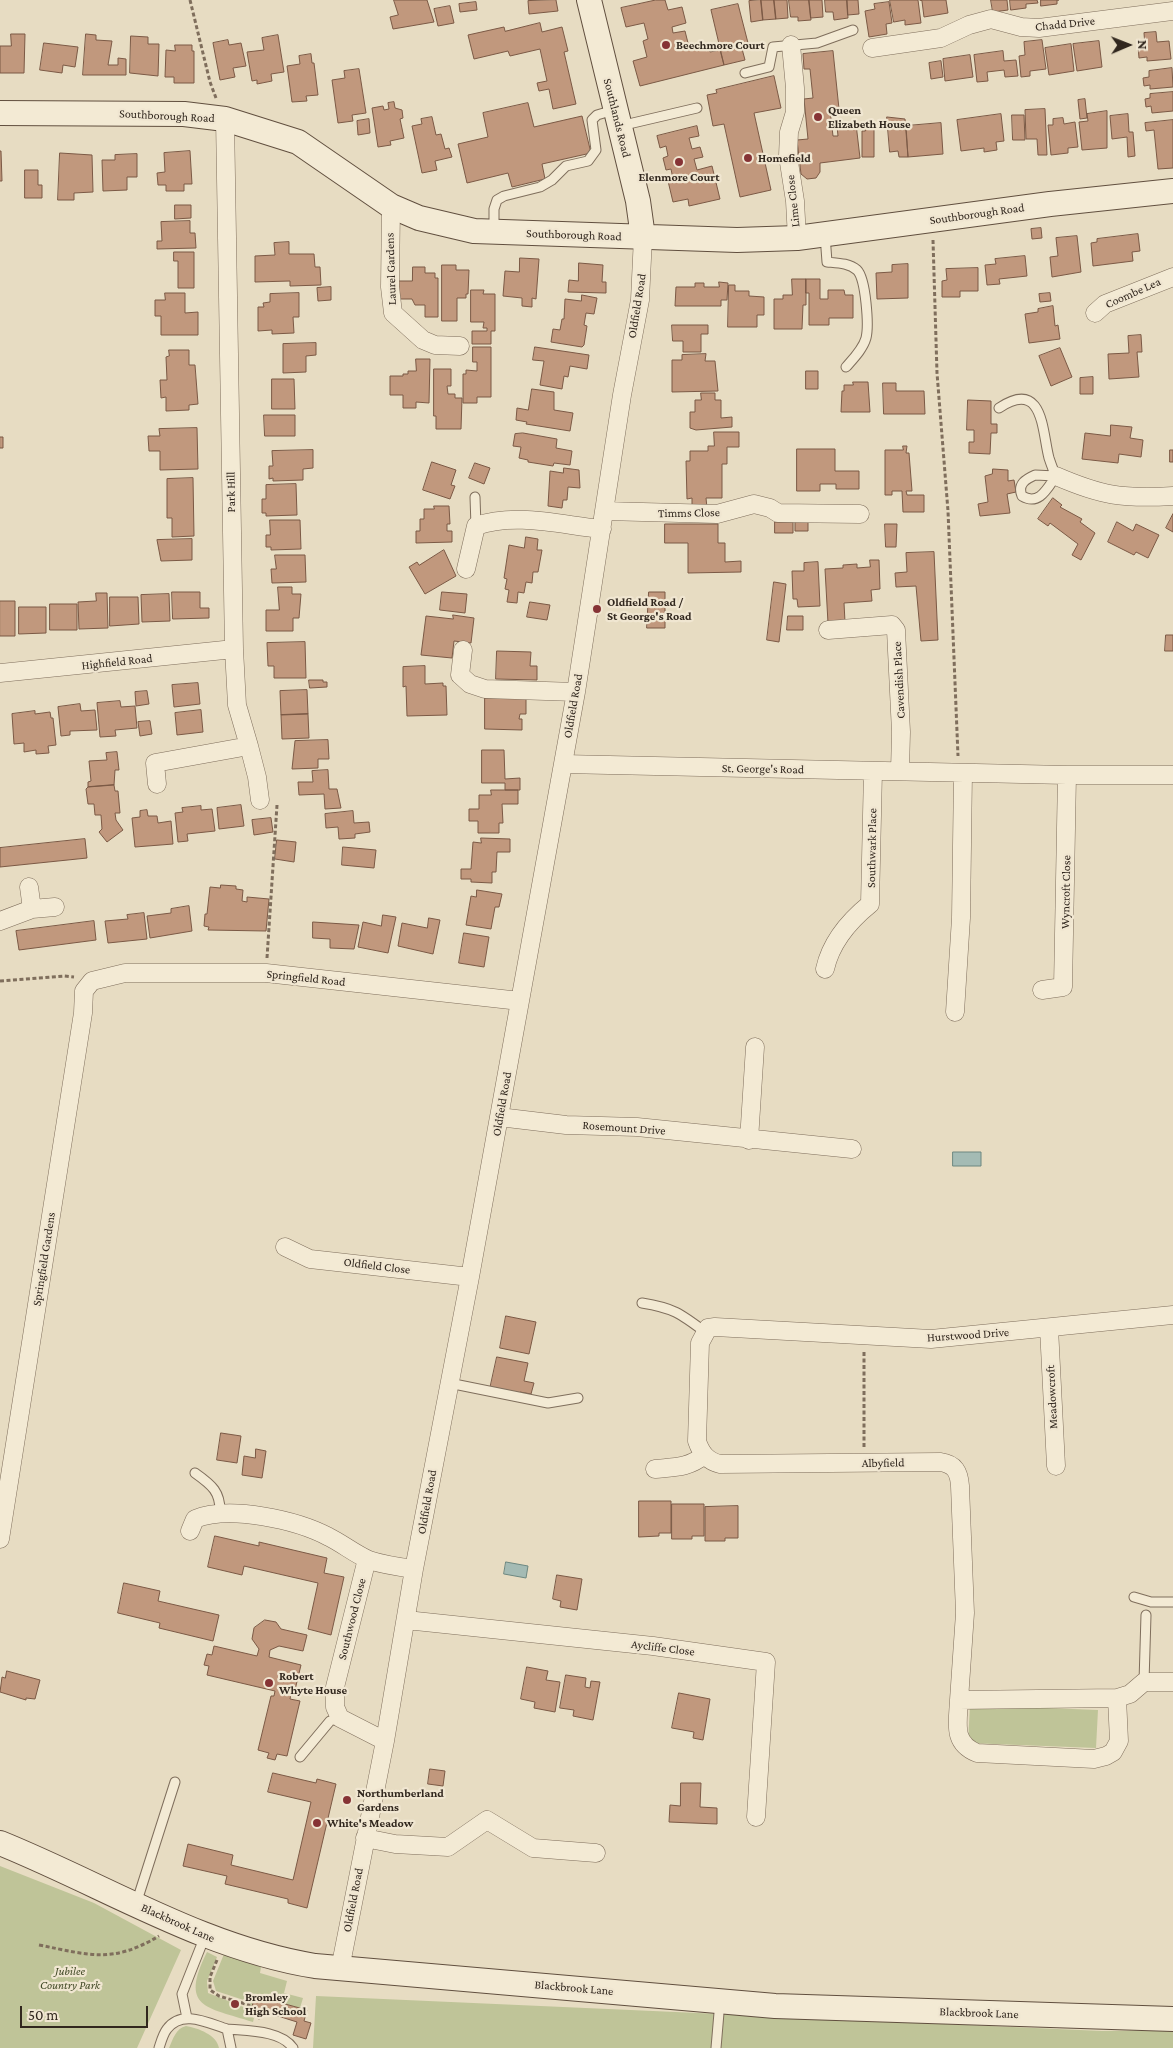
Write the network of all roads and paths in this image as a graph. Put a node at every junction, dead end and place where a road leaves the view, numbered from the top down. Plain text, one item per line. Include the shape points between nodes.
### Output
1 (190, 0) edge
2 (589, 0) edge
3 (1173, 12) edge
4 (853, 30) dead end
5 (791, 45) junction
6 (872, 48) dead end
7 (745, 73) dead end
8 (697, 108) dead end
9 (0, 113) edge
10 (617, 118) junction
11 (225, 119) junction
12 (1173, 191) edge
13 (390, 206) junction
14 (932, 220) junction
15 (494, 231) junction
16 (825, 234) junction
17 (643, 237) junction
18 (797, 238) junction
19 (1173, 277) edge
20 (1095, 313) dead end
21 (460, 346) dead end
22 (846, 368) dead end
23 (999, 408) dead end
24 (1056, 476) joint
25 (1173, 496) edge
26 (474, 498) dead end
27 (605, 511) junction
28 (860, 514) dead end
29 (476, 526) junction
30 (602, 529) junction
31 (466, 569) dead end
32 (828, 630) dead end
33 (234, 649) junction
34 (463, 650) dead end
35 (0, 673) edge
36 (576, 692) junction
37 (249, 746) junction
38 (563, 764) junction
39 (874, 771) junction
40 (900, 772) junction
41 (963, 773) junction
42 (1067, 775) junction
43 (1173, 775) edge
44 (157, 784) dead end
45 (260, 800) joint
46 (29, 887) dead end
47 (55, 907) dead end
48 (32, 909) junction
49 (0, 921) edge
50 (825, 969) dead end
51 (266, 973) junction
52 (0, 981) edge
53 (92, 981) junction
54 (1042, 990) dead end
55 (520, 1001) junction
56 (955, 1012) dead end
57 (755, 1047) dead end
58 (499, 1117) junction
59 (749, 1140) junction
60 (852, 1149) dead end
61 (285, 1247) dead end
62 (470, 1277) junction
63 (642, 1304) dead end
64 (1173, 1316) edge
65 (1049, 1328) junction
66 (704, 1332) junction
67 (864, 1335) junction
68 (449, 1383) junction
69 (578, 1398) dead end
70 (704, 1455) junction
71 (864, 1463) junction
72 (1056, 1466) dead end
73 (656, 1469) dead end
74 (195, 1473) dead end
75 (220, 1514) junction
76 (190, 1531) dead end
77 (0, 1539) edge
78 (367, 1559) junction
79 (414, 1569) junction
80 (1134, 1597) dead end
81 (1173, 1602) edge
82 (1146, 1615) dead end
83 (406, 1620) junction
84 (1144, 1682) junction
85 (1173, 1682) edge
86 (1117, 1698) junction
87 (959, 1700) junction
88 (340, 1718) junction
89 (385, 1741) junction
90 (300, 1757) dead end
91 (175, 1782) dead end
92 (756, 1817) dead end
93 (365, 1838) junction
94 (0, 1843) edge
95 (596, 1853) dead end
96 (136, 1904) junction
97 (179, 1924) junction
98 (215, 1939) junction
99 (39, 1945) dead end
100 (340, 1969) junction
101 (720, 2001) junction
102 (187, 2018) junction
103 (1173, 2019) edge
104 (227, 2030) junction
105 (255, 2031) junction
106 (159, 2048) edge
107 (231, 2048) edge
108 (293, 2048) edge
109 (716, 2048) edge

1 - 11 path via 210,82
2 - 10 street, Southlands Road
3 - 6 street, Chadd Drive via 1039,28 991,20 969,25 941,38
4 - 5 lane via 817,43
5 - 7 lane via 773,47 769,67
5 - 18 street, Lime Close via 795,112 789,132 788,156
8 - 10 lane
9 - 11 street, Southborough Road via 184,114
10 - 15 lane via 597,115 592,120 596,150 588,161 566,166 540,187 497,200
10 - 17 street, Southlands Road via 638,202
11 - 13 street, Southborough Road via 298,142
11 - 33 street, Park Hill
12 - 14 street, Southborough Road
13 - 15 street, Southborough Road via 445,226
13 - 21 street, Laurel Gardens via 393,313 423,340 435,345
14 - 16 street, Southborough Road
14 - 41 path via 958,760
15 - 17 street, Southborough Road
16 - 18 street, Southborough Road
16 - 22 lane via 827,262 856,270 860,274 866,301 865,340
17 - 18 street, Southborough Road
17 - 27 street, Oldfield Road via 640,300
19 - 20 street, Coombe Lea via 1105,304
23 - 24 lane via 1007,402 1020,400 1033,404 1041,413
24 - 25 street via 1106,494 1131,498
26 - 29 lane
27 - 28 street, Timms Close via 717,514 754,504 778,513
27 - 30 street, Oldfield Road
29 - 30 street via 510,519
29 - 31 street
30 - 36 street, Oldfield Road
32 - 40 street, Cavendish Place via 892,625 896,630
33 - 35 street, Highfield Road
33 - 37 street, Park Hill via 237,705
34 - 36 street via 460,676 470,684 485,689
36 - 38 street, Oldfield Road
37 - 44 street via 155,763
37 - 45 street, Park Hill
38 - 39 street, St. George's Road
38 - 55 street, Oldfield Road
39 - 40 street, St. George's Road
39 - 50 street, Southwark Place via 870,904 850,921 828,955
40 - 41 street, St. George's Road
41 - 42 street, St. George's Road
41 - 56 street via 961,918
42 - 43 street, St. George's Road
42 - 54 street, Wyncroft Close via 1063,986
45 - 51 path via 278,797
46 - 48 street
47 - 48 street
48 - 49 street
51 - 53 street, Springfield Road via 125,973
51 - 55 street, Springfield Road
52 - 53 path via 64,976
53 - 77 street, Springfield Gardens via 84,991
55 - 58 street, Oldfield Road
57 - 59 street
58 - 59 street, Rosemount Drive via 637,1127
58 - 62 street, Oldfield Road
59 - 60 street, Rosemount Drive
61 - 62 street, Oldfield Close via 310,1259
62 - 68 street, Oldfield Road
63 - 66 lane via 667,1307
64 - 65 street, Hurstwood Drive
65 - 67 street, Hurstwood Drive via 931,1339
65 - 72 street, Meadowcroft
66 - 67 street, Hurstwood Drive via 715,1327
66 - 70 street via 700,1343 697,1440
67 - 71 path
68 - 69 lane via 548,1404
68 - 79 street, Oldfield Road
70 - 71 street, Albyfield via 720,1464
70 - 73 street via 686,1466
71 - 87 street, Albyfield via 949,1463 959,1475 965,1614
74 - 75 lane via 215,1487 221,1503
75 - 76 street via 195,1519
75 - 78 street via 256,1516 300,1525 328,1536
78 - 79 street
78 - 88 street, Southwood Close via 335,1687 335,1707
79 - 83 street, Oldfield Road
80 - 81 lane via 1151,1602
82 - 84 lane
83 - 89 street, Oldfield Road
83 - 92 street, Aycliffe Close via 653,1646 766,1662
84 - 85 street
84 - 86 street via 1130,1694
86 - 87 street
86 - 87 street, Albyfield via 1118,1746 1113,1752 1094,1759 978,1753 968,1749 957,1734
88 - 89 street
88 - 90 lane via 330,1721
89 - 93 street, Oldfield Road
91 - 96 lane
93 - 95 street via 395,1844 448,1847 487,1820 533,1848
93 - 100 street, Oldfield Road
94 - 96 street, Blackbrook Lane
96 - 97 street, Blackbrook Lane
97 - 98 street, Blackbrook Lane
97 - 99 path via 142,1946 118,1955 92,1956
98 - 100 street, Blackbrook Lane via 294,1963
98 - 102 lane via 182,1994
98 - 105 path via 209,1985 214,1994 249,2005 250,2012 259,2016
100 - 101 street, Blackbrook Lane
101 - 103 street, Blackbrook Lane via 870,2010
101 - 109 lane
102 - 104 lane
102 - 106 lane via 167,2029
104 - 105 lane
104 - 107 lane
105 - 108 lane via 283,2039

